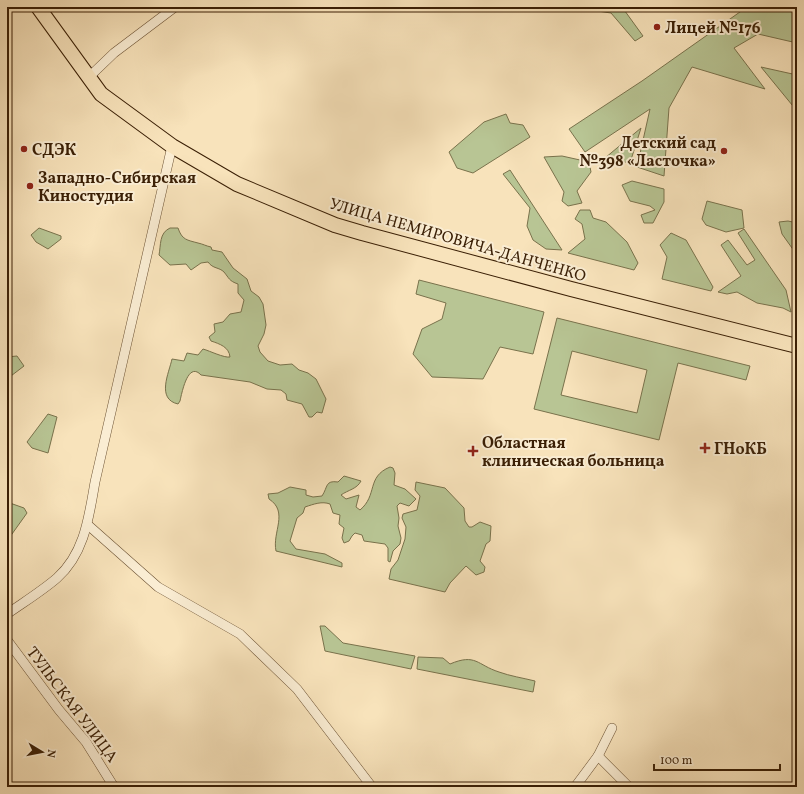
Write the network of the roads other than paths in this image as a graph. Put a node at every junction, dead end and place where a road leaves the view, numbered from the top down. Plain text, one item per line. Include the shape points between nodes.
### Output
1 (38, 7) edge
2 (175, 7) edge
3 (89, 77) junction
4 (172, 146) junction
5 (797, 346) edge
6 (88, 525) junction
7 (7, 614) edge
8 (7, 640) edge
9 (612, 728) dead end
10 (598, 756) junction
11 (114, 787) edge
12 (372, 787) edge
13 (575, 787) edge
14 (630, 787) edge

1 - 3 main road, УЛИЦА НЕМИРОВИЧА-ДАНЧЕНКО
2 - 3 street via 114,53
3 - 4 main road, УЛИЦА НЕМИРОВИЧА-ДАНЧЕНКО via 101,94
4 - 5 main road, УЛИЦА НЕМИРОВИЧА-ДАНЧЕНКО via 237,184 349,229 565,288
4 - 6 street via 97,474
6 - 7 street via 67,567
6 - 12 street via 158,587 240,634 298,689
8 - 11 street, ТУЛЬСКАЯ УЛИЦА via 86,742
9 - 10 street
10 - 13 street
10 - 14 street

